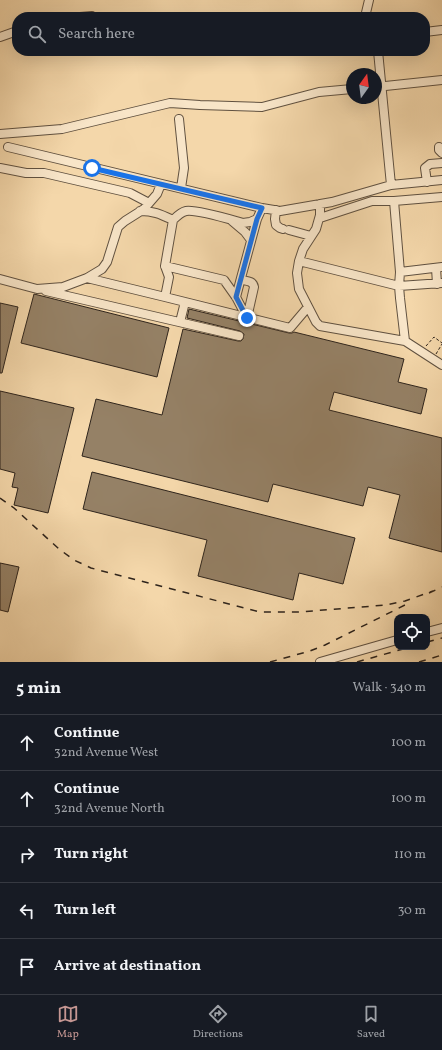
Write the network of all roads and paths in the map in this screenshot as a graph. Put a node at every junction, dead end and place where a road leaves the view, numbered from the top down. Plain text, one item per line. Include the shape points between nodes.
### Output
1 (369, 0) edge
2 (366, 12) edge
3 (442, 30) edge
4 (430, 31) edge
5 (12, 33) edge
6 (0, 37) edge
7 (378, 56) edge
8 (378, 68) edge
9 (442, 80) edge
10 (382, 86) edge
11 (346, 90) edge
12 (381, 104) edge
13 (179, 119) dead end
14 (0, 134) edge
15 (8, 147) dead end
16 (442, 162) edge
17 (0, 168) edge
18 (442, 180) edge
19 (427, 182) junction
20 (161, 184) junction
21 (391, 185) junction
22 (181, 188) junction
23 (442, 197) edge
24 (394, 201) junction
25 (149, 203) junction
26 (320, 204) junction
27 (262, 208) junction
28 (276, 210) junction
29 (140, 211) junction
30 (320, 218) junction
31 (257, 219) junction
32 (173, 220) junction
33 (230, 220) junction
34 (311, 236) junction
35 (251, 240) junction
36 (299, 261) junction
37 (165, 266) junction
38 (439, 267) edge
39 (400, 272) junction
40 (87, 278) junction
41 (241, 278) junction
42 (0, 280) edge
43 (440, 284) edge
44 (400, 286) junction
45 (37, 289) junction
46 (166, 297) junction
47 (236, 297) junction
48 (185, 302) junction
49 (308, 307) junction
50 (247, 318) junction
51 (180, 322) junction
52 (240, 336) dead end
53 (405, 341) junction
54 (442, 343) edge
55 (425, 348) dead end
56 (435, 355) dead end
57 (442, 365) edge
58 (442, 628) edge
59 (430, 631) edge
60 (394, 641) edge
61 (320, 662) edge

1 - 2 street
3 - 4 street
5 - 6 street
7 - 8 street
9 - 10 street
11 - 14 street via 319,92 262,107 170,103 62,129
12 - 21 street
13 - 22 street via 184,168
15 - 20 street
16 - 19 street via 430,164 425,168
17 - 25 street via 26,173 44,172 130,193
18 - 19 street
19 - 21 street
20 - 22 street
20 - 25 street
21 - 26 street
22 - 27 street
23 - 24 street
24 - 30 street via 372,201
24 - 39 street
25 - 29 street
26 - 28 street
26 - 30 street
27 - 28 street
27 - 31 street
28 - 34 street via 276,225 280,228
29 - 32 street via 150,211
29 - 40 street via 118,227 107,262 102,269
30 - 34 street
31 - 33 street via 243,223
31 - 35 street
32 - 33 street via 186,211
32 - 37 street
33 - 35 street
34 - 36 street
35 - 41 street
36 - 44 street
36 - 49 street via 299,289
37 - 46 street via 170,277
37 - 47 street via 224,280
38 - 39 street
38 - 43 street
39 - 44 street
40 - 45 street via 63,287
40 - 46 street
41 - 47 street
41 - 50 street via 252,283 254,287
42 - 45 street
43 - 44 street
44 - 53 street
45 - 51 street
46 - 48 street
47 - 50 street
48 - 50 street
48 - 51 street
49 - 50 street via 291,328
49 - 53 street via 320,326
51 - 52 street
53 - 57 street
54 - 55 path via 434,337
54 - 56 path
58 - 59 street
60 - 61 street

